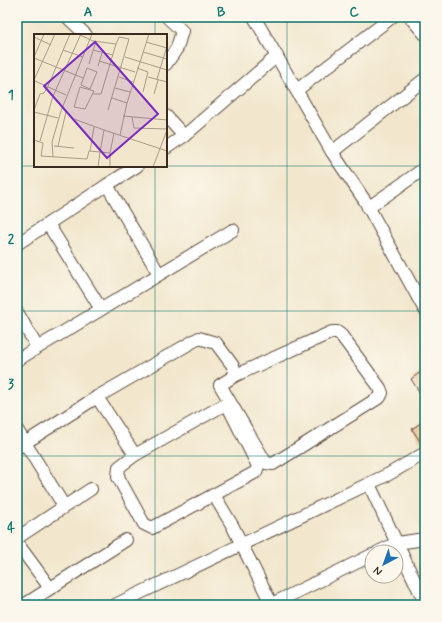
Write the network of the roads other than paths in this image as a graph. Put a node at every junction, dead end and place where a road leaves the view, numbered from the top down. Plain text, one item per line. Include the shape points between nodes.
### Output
1 (68, 17) edge
2 (167, 17) edge
3 (254, 17) edge
4 (392, 17) edge
5 (410, 17) edge
6 (85, 34) edge
7 (425, 34) edge
8 (277, 56) junction
9 (167, 63) edge
10 (425, 79) edge
11 (296, 90) junction
12 (167, 117) edge
13 (184, 136) junction
14 (167, 147) edge
15 (332, 152) junction
16 (135, 167) edge
17 (425, 168) edge
18 (107, 185) junction
19 (368, 208) junction
20 (48, 224) junction
21 (233, 230) dead end
22 (17, 244) edge
23 (159, 274) junction
24 (100, 309) junction
25 (425, 310) edge
26 (17, 312) edge
27 (37, 347) junction
28 (17, 360) edge
29 (236, 375) junction
30 (97, 397) junction
31 (17, 430) edge
32 (21, 445) edge
33 (425, 453) edge
34 (135, 455) junction
35 (369, 484) junction
36 (91, 489) dead end
37 (214, 495) junction
38 (64, 506) junction
39 (17, 538) edge
40 (425, 539) edge
41 (126, 540) dead end
42 (17, 543) edge
43 (397, 543) junction
44 (243, 545) junction
45 (364, 559) edge
46 (50, 588) junction
47 (132, 602) edge
48 (425, 603) edge
49 (24, 605) edge
50 (115, 605) edge
51 (271, 605) edge

1 - 6 street
2 - 9 street via 182,31 177,48
3 - 8 street
4 - 11 street
5 - 7 street
8 - 11 street
8 - 13 street
10 - 15 street
11 - 15 street
12 - 13 street
13 - 14 street
15 - 19 street
16 - 18 street
17 - 19 street
18 - 20 street
18 - 23 street
19 - 25 street
20 - 22 street
20 - 24 street
21 - 23 street
23 - 24 street
24 - 27 street
26 - 27 street
27 - 28 street
29 - 29 street via 222,382 220,388 262,458 266,463 272,464 382,393 337,332
29 - 30 street via 233,366 216,343 199,338
30 - 32 street
30 - 34 street
31 - 32 street
32 - 38 street
33 - 35 street
34 - 37 street via 119,467 118,477 148,527 152,528
34 - 37 street via 222,406 229,408 258,469
35 - 43 street
35 - 44 street
36 - 38 street
37 - 44 street
38 - 39 street
40 - 43 street
41 - 46 street
42 - 46 street
43 - 48 street
44 - 47 street
44 - 51 street
45 - 51 street
46 - 49 street
47 - 50 street

